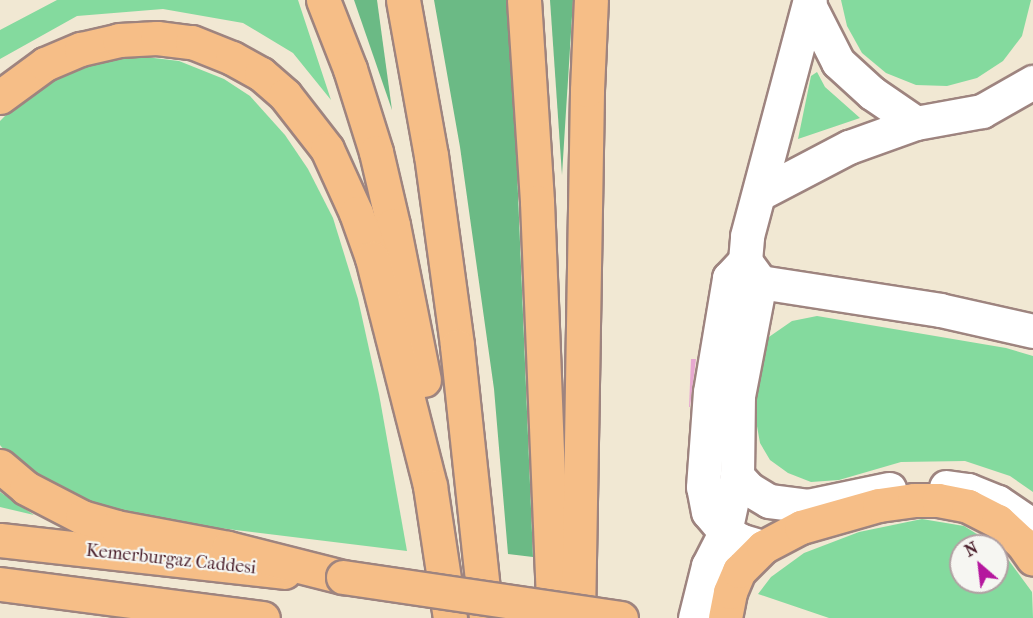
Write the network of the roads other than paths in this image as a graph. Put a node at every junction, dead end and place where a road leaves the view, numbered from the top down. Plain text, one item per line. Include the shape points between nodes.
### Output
1 (323, 0) edge
2 (403, 0) edge
3 (524, 0) edge
4 (591, 0) edge
5 (809, 2) edge
6 (1033, 82) edge
7 (0, 98) edge
8 (916, 123) junction
9 (759, 194) junction
10 (745, 274) junction
11 (1033, 331) edge
12 (0, 466) edge
13 (737, 476) junction
14 (430, 486) junction
15 (1033, 526) edge
16 (725, 532) junction
17 (0, 540) edge
18 (763, 547) junction
19 (1033, 559) edge
20 (343, 577) junction
21 (0, 584) edge
22 (263, 618) edge
23 (450, 618) edge
24 (486, 618) edge
25 (554, 618) edge
26 (578, 618) edge
27 (621, 618) edge
28 (695, 618) edge
29 (725, 618) edge

1 - 14 main road via 353,79 393,225 424,382
2 - 24 main road via 431,155 457,346
3 - 25 main road via 537,202
4 - 26 main road
5 - 8 lane via 838,62 872,93
5 - 9 lane
6 - 8 lane via 982,111
7 - 14 main road via 45,64 81,49 119,40 157,38 192,42 232,58 261,74 285,95 327,149 357,213
8 - 9 lane via 849,147
9 - 10 lane via 747,236
10 - 11 lane
10 - 13 lane
10 - 16 lane via 710,392 704,487 708,512
12 - 20 main road via 26,488 82,517
13 - 15 lane via 769,501 807,506 896,488 931,485 968,490 998,502
13 - 16 lane
14 - 23 main road
16 - 18 lane
16 - 28 lane via 708,566
17 - 20 main road, Kemerburgaz Caddesi
18 - 19 main road via 801,526 879,505 938,500 968,506 998,520
18 - 29 main road via 739,571
20 - 27 main road, bridge
21 - 22 main road

